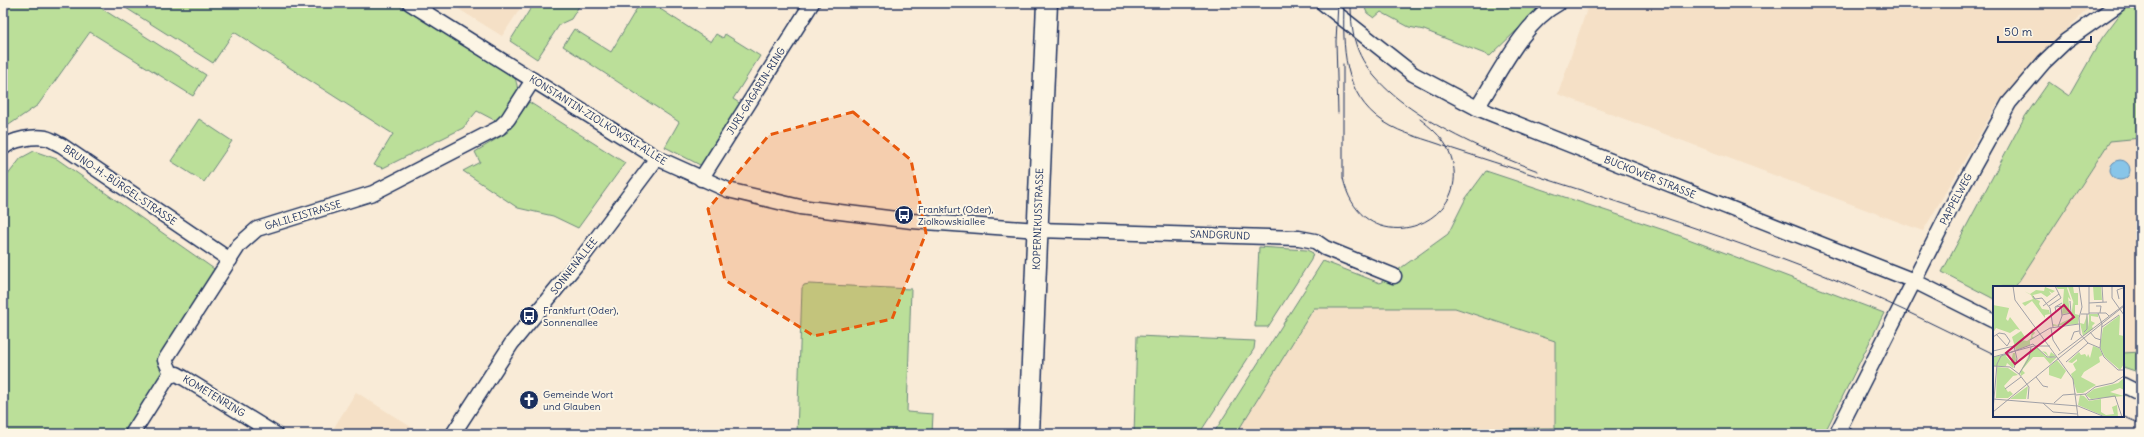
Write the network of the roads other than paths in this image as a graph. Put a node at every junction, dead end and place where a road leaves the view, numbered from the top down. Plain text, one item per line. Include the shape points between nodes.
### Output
1 (410, 3) edge
2 (812, 3) edge
3 (1047, 3) edge
4 (1322, 3) edge
5 (1559, 3) edge
6 (2120, 3) edge
7 (533, 80) junction
8 (1477, 108) junction
9 (3, 148) edge
10 (657, 158) junction
11 (701, 179) junction
12 (1038, 230) junction
13 (230, 260) junction
14 (1394, 276) dead end
15 (1914, 281) junction
16 (1993, 320) edge
17 (172, 375) junction
18 (2124, 386) edge
19 (2141, 394) edge
20 (1841, 432) edge
21 (132, 434) edge
22 (274, 434) edge
23 (453, 434) edge
24 (1028, 434) edge

1 - 7 street, KONSTANTIN-ZIOLKOWSKI-ALLEE
2 - 11 street, JURI-GAGARIN-RING
3 - 12 main road, KOPERNIKUSSTRASSE
4 - 8 street, BUCKOWER STRASSE via 1413,74
5 - 8 street via 1526,32
6 - 15 street, PAPPELWEG via 2066,41 2009,103 1957,196
7 - 10 street, KONSTANTIN-ZIOLKOWSKI-ALLEE
7 - 13 street, GALILEISTRASSE via 508,119 499,128 373,193 257,229 239,245
8 - 15 street, BUCKOWER STRASSE
9 - 13 street, BRUNO-H.-BÜRGEL-STRASSE via 7,144 32,138 47,138
10 - 11 street, KONSTANTIN-ZIOLKOWSKI-ALLEE
10 - 23 street, SONNENALLEE via 584,255 512,343
11 - 12 street, KONSTANTIN-ZIOLKOWSKI-ALLEE via 728,190 800,207 912,221
12 - 14 street, SANDGRUND via 1300,238 1315,241 1325,248
12 - 24 main road, KOPERNIKUSSTRASSE
13 - 17 street, GALILEISTRASSE via 166,360
15 - 16 street, BUCKOWER STRASSE
15 - 20 street, PAPPELWEG
17 - 21 street via 168,377
17 - 22 street, KOMETENRING via 184,378
18 - 19 street

